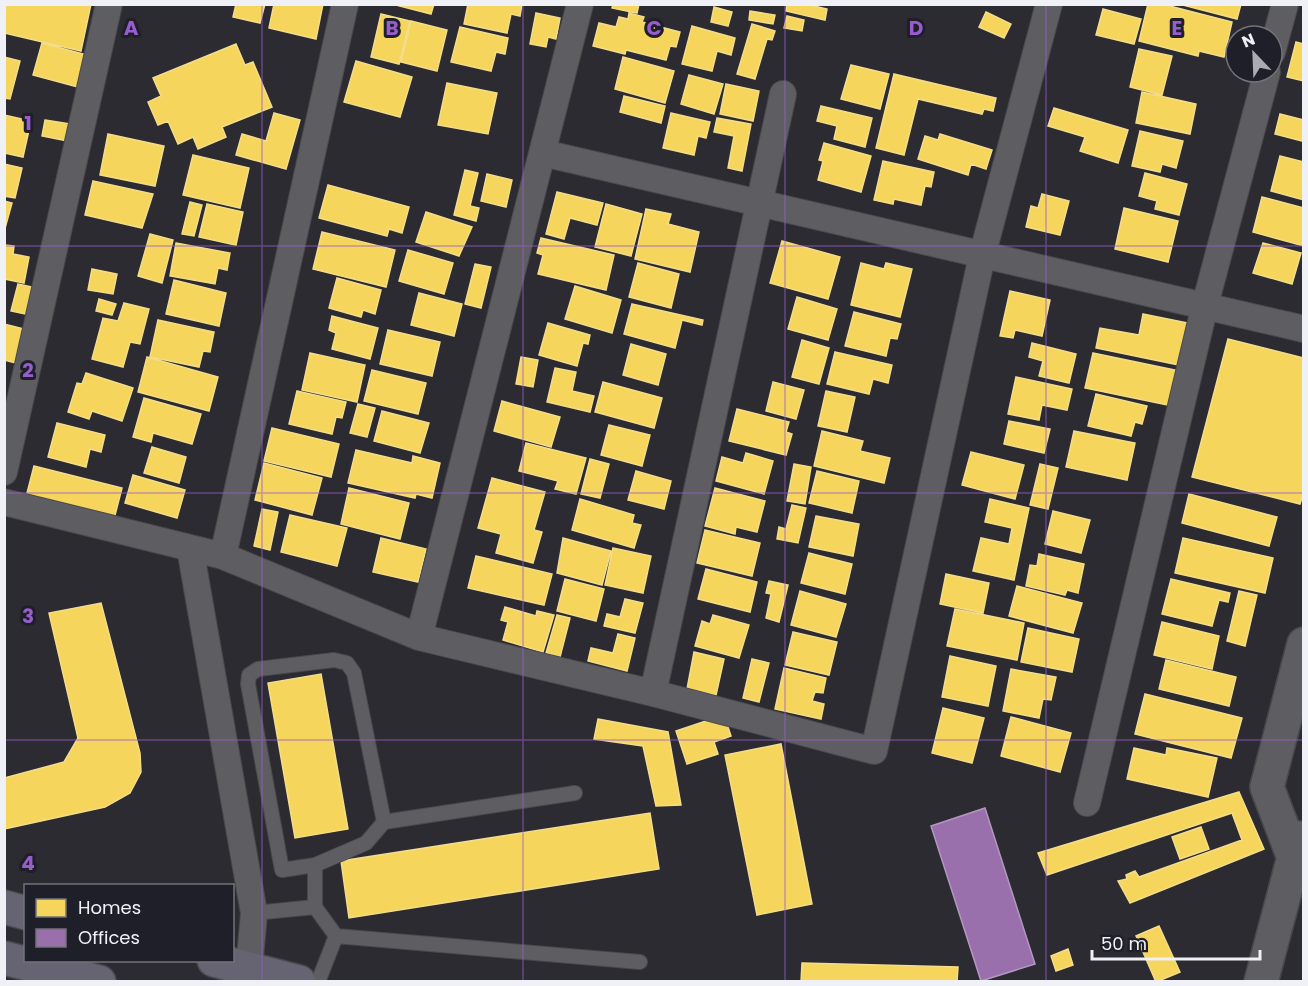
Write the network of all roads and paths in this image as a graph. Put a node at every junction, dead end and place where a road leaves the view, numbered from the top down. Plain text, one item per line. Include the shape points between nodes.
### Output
1 (109, 4) edge
2 (345, 4) edge
3 (580, 4) edge
4 (1049, 4) edge
5 (1285, 4) edge
6 (1280, 24) edge
7 (1264, 84) edge
8 (783, 94) dead end
9 (543, 153) junction
10 (758, 204) junction
11 (981, 256) junction
12 (1205, 305) junction
13 (1304, 328) edge
14 (4, 472) edge
15 (4, 502) edge
16 (190, 548) junction
17 (223, 556) junction
18 (419, 637) junction
19 (1304, 644) edge
20 (653, 693) junction
21 (575, 793) dead end
22 (1087, 803) dead end
23 (1304, 821) edge
24 (384, 822) junction
25 (1294, 858) junction
26 (315, 865) junction
27 (4, 907) edge
28 (315, 907) junction
29 (24, 912) edge
30 (254, 913) junction
31 (336, 936) junction
32 (222, 962) edge
33 (640, 963) dead end
34 (16, 967) edge
35 (249, 969) junction
36 (99, 981) edge
37 (299, 981) edge
38 (318, 981) edge
39 (1260, 981) edge

1 - 14 street
2 - 17 street
3 - 9 street
4 - 11 street
5 - 6 street
7 - 12 street
8 - 10 street
9 - 10 street
9 - 18 street
10 - 11 street
10 - 20 street
11 - 12 street
11 - 20 street via 874,751
12 - 13 street
12 - 22 street
15 - 16 street
16 - 17 street
16 - 30 street
17 - 18 street
18 - 20 street
19 - 25 main road via 1267,788
21 - 24 lane
23 - 25 main road
24 - 26 lane via 366,843
24 - 26 lane via 354,672 346,663 334,660 258,669 249,675 248,684 282,870
25 - 39 main road
26 - 28 lane
27 - 29 highway
28 - 30 lane
28 - 31 lane
30 - 35 street
31 - 33 lane
31 - 38 lane
32 - 35 highway
34 - 36 highway
35 - 37 highway

